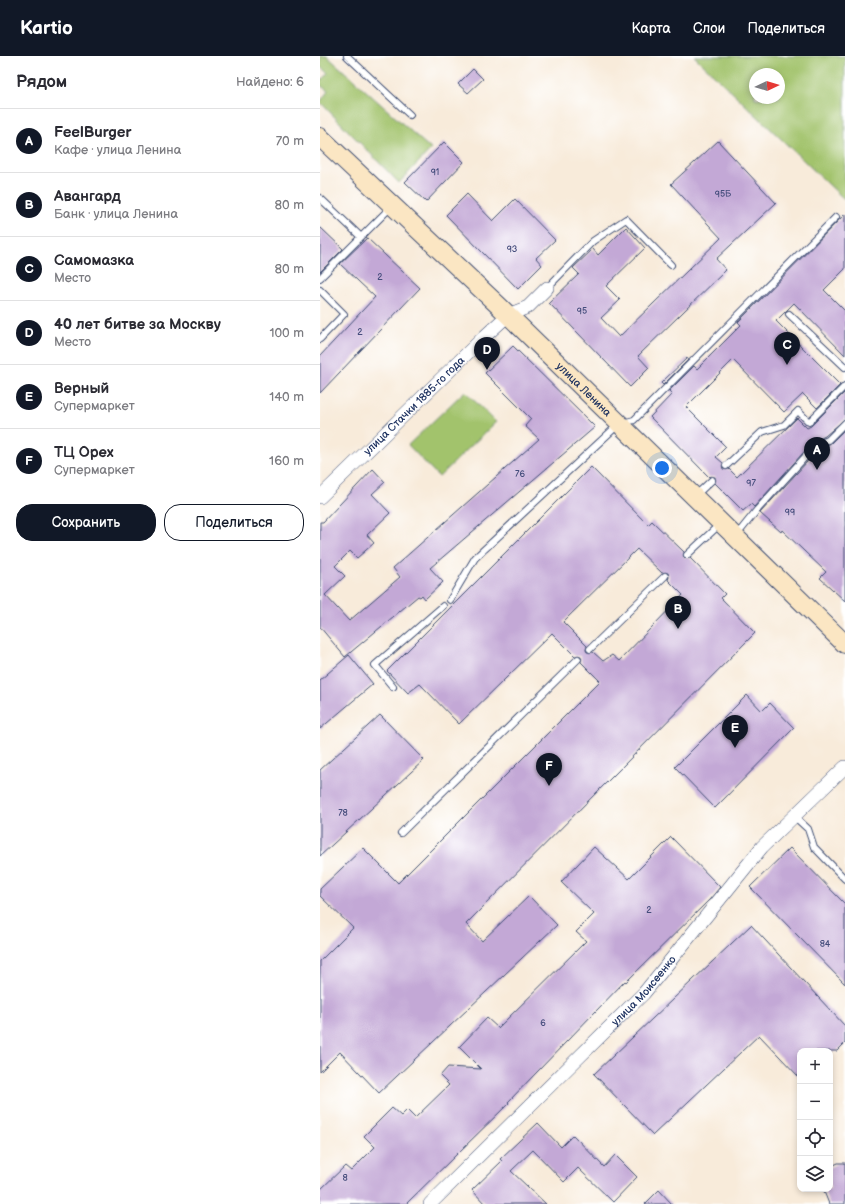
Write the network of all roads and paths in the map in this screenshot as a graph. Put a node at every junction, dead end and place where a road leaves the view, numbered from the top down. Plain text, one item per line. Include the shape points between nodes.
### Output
1 (347, 56) edge
2 (410, 115) dead end
3 (320, 137) edge
4 (320, 198) edge
5 (392, 206) junction
6 (836, 217) dead end
7 (361, 237) junction
8 (671, 265) dead end
9 (320, 278) edge
10 (547, 288) joint
11 (320, 290) edge
12 (789, 314) dead end
13 (508, 315) junction
14 (320, 339) edge
15 (845, 367) edge
16 (845, 386) edge
17 (845, 423) edge
18 (619, 424) junction
19 (726, 466) dead end
20 (712, 480) dead end
21 (320, 496) edge
22 (695, 496) junction
23 (722, 522) junction
24 (736, 536) junction
25 (687, 555) dead end
26 (665, 576) dead end
27 (450, 600) dead end
28 (443, 606) dead end
29 (845, 644) edge
30 (590, 649) dead end
31 (578, 659) dead end
32 (393, 687) dead end
33 (845, 767) edge
34 (794, 816) junction
35 (401, 833) dead end
36 (845, 879) edge
37 (430, 1204) edge

1 - 2 lane
3 - 5 main road, улица Ленина
4 - 7 lane
5 - 7 lane
5 - 13 main road, улица Ленина
6 - 18 lane via 634,420
7 - 9 lane
8 - 10 lane via 626,219 593,241
10 - 13 street via 528,307
11 - 14 lane via 344,314
12 - 15 lane
13 - 18 main road, улица Ленина
13 - 21 street, улица Стачки 1885-го года
16 - 19 lane via 809,422 798,410 784,425 762,432
17 - 24 lane via 828,440 816,445
18 - 22 main road, улица Ленина
18 - 27 lane via 475,558
20 - 22 lane
22 - 23 main road, улица Ленина
23 - 24 main road, улица Ленина
23 - 25 lane
24 - 29 main road, улица Ленина
26 - 30 lane
28 - 32 lane via 375,665
31 - 35 lane
33 - 34 street, улица Моисеенко
34 - 36 lane via 808,829 814,848
34 - 37 street, улица Моисеенко via 762,847 644,993

